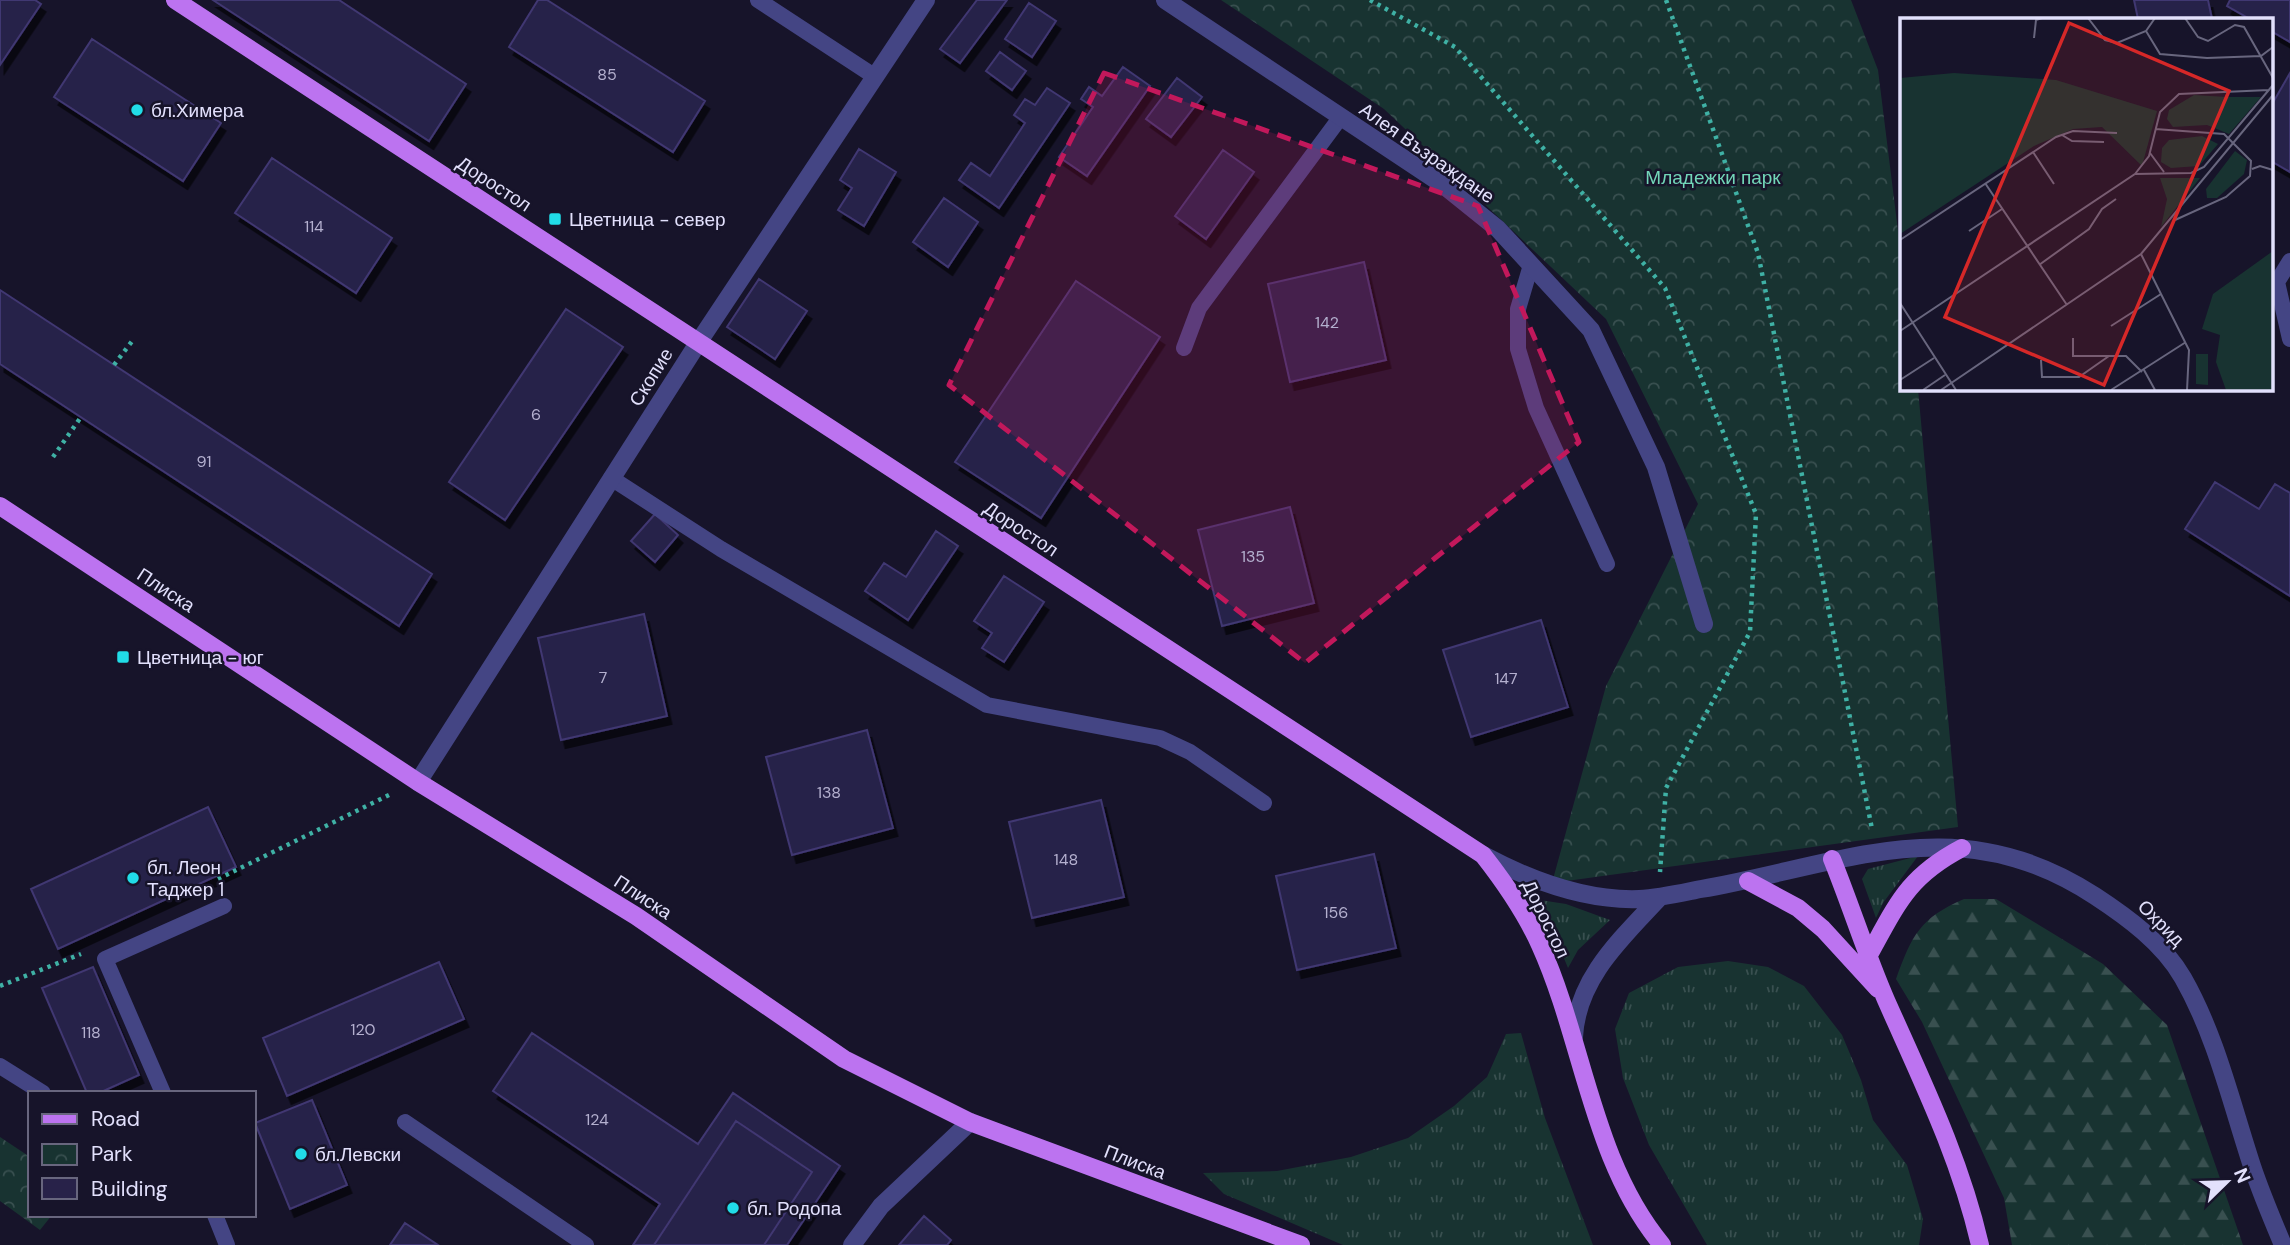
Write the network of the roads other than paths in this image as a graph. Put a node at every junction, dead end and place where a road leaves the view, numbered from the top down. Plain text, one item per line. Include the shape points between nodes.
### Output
1 (175, 0) edge
2 (758, 0) edge
3 (926, 0) edge
4 (1165, 0) edge
5 (874, 76) junction
6 (1340, 118) junction
7 (2290, 261) edge
8 (1531, 265) junction
9 (2290, 339) edge
10 (698, 343) junction
11 (1184, 348) dead end
12 (611, 478) junction
13 (0, 506) edge
14 (1607, 564) dead end
15 (1704, 624) dead end
16 (418, 782) junction
17 (1264, 803) dead end
18 (1962, 848) junction
19 (1483, 855) junction
20 (1832, 859) junction
21 (1748, 881) junction
22 (1660, 897) junction
23 (224, 906) dead end
24 (1870, 953) junction
25 (1885, 996) junction
26 (1574, 1044) junction
27 (0, 1066) edge
28 (40, 1091) edge
29 (162, 1091) edge
30 (405, 1122) dead end
31 (970, 1122) junction
32 (216, 1217) edge
33 (1282, 1242) edge
34 (227, 1245) edge
35 (586, 1245) edge
36 (852, 1245) edge
37 (1301, 1245) edge
38 (1662, 1245) edge
39 (1980, 1245) edge
40 (2283, 1245) edge

1 - 10 main road, Доростол
2 - 5 lane
3 - 5 street, Скопие
4 - 6 street, Алея Възраждане
5 - 10 street, Скопие
6 - 8 street, Алея Възраждане via 1442,184 1498,229
6 - 11 lane via 1199,308
7 - 9 lane via 2277,282
8 - 14 lane via 1518,309 1518,349 1536,408
8 - 15 street, Алея Възраждане via 1591,330 1656,467
10 - 12 street, Скопие
10 - 19 main road, Доростол
12 - 16 street, Скопие
12 - 17 lane via 721,549 987,705 1160,738 1190,752
13 - 16 main road, Плиска
16 - 31 main road, Плиска via 636,916 844,1059
18 - 20 street, Охрид via 1923,845
18 - 24 main road via 1931,865 1911,883
18 - 40 street, Охрид via 2020,859 2078,885 2133,920 2181,975 2209,1028 2253,1169
19 - 22 street, Охрид via 1570,891 1621,899
19 - 26 main road, Доростол via 1511,890 1541,946
20 - 21 street, Охрид
20 - 24 main road
21 - 22 street, Охрид
21 - 25 main road via 1798,908
22 - 26 street via 1602,958 1575,1015
23 - 29 lane via 105,959
24 - 25 main road
25 - 39 main road via 1947,1133
26 - 38 main road, Доростол via 1618,1173 1643,1222
27 - 28 lane
30 - 35 lane
31 - 33 main road, Плиска
31 - 36 street via 881,1206
32 - 34 lane
33 - 37 main road, Плиска

